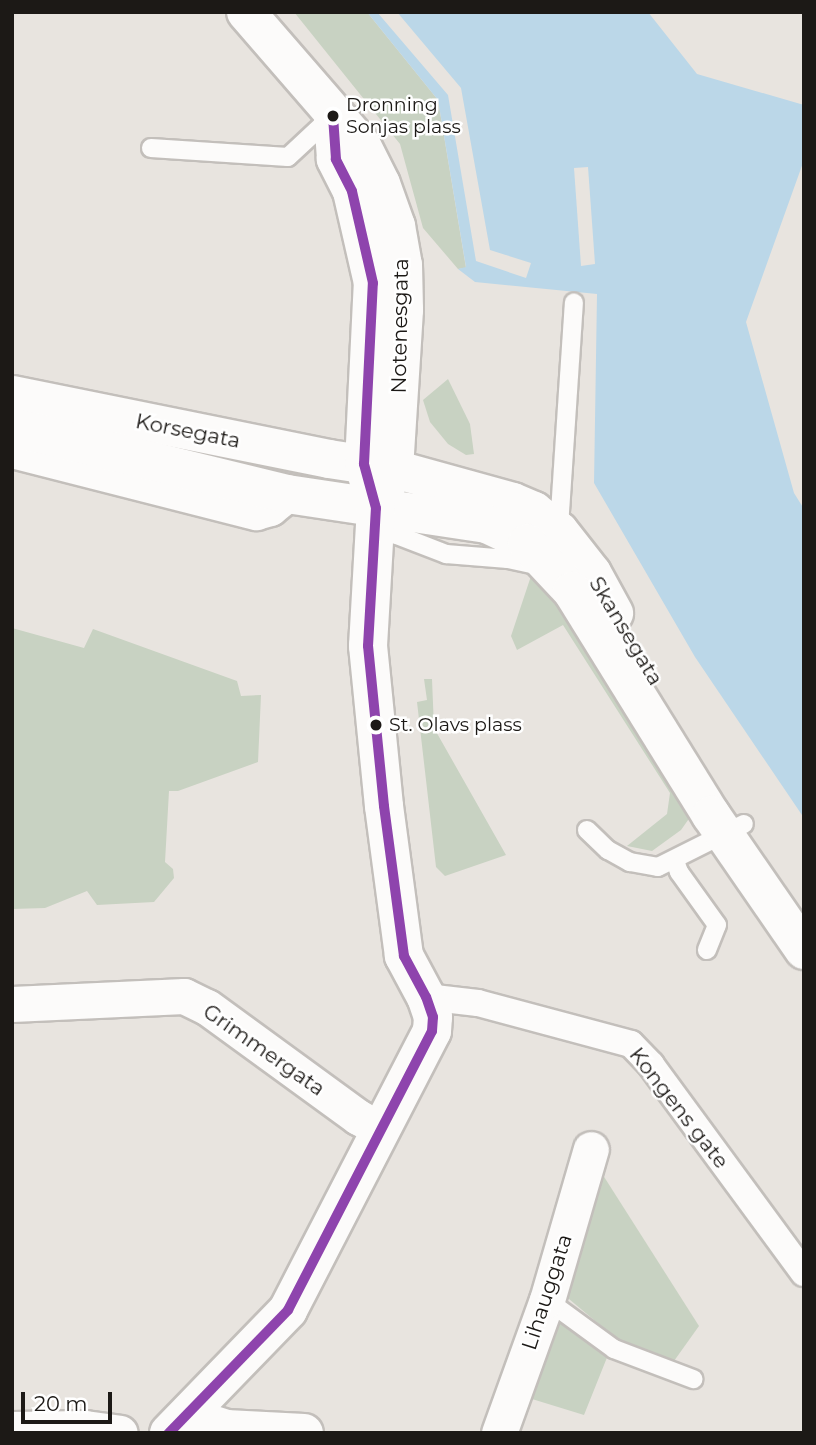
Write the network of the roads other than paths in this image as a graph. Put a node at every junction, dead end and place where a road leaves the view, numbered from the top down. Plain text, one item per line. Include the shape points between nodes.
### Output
1 (246, 12) edge
2 (333, 116) junction
3 (151, 148) dead end
4 (574, 303) dead end
5 (12, 395) edge
6 (12, 427) edge
7 (12, 450) edge
8 (379, 467) junction
9 (287, 494) junction
10 (376, 508) junction
11 (559, 531) junction
12 (587, 830) dead end
13 (735, 830) junction
14 (675, 861) junction
15 (804, 909) edge
16 (707, 950) dead end
17 (804, 950) edge
18 (426, 997) junction
19 (12, 1004) edge
20 (381, 1130) junction
21 (591, 1149) dead end
22 (804, 1273) edge
23 (547, 1300) junction
24 (693, 1379) dead end
25 (180, 1422) edge
26 (12, 1429) edge
27 (120, 1433) edge
28 (304, 1433) edge
29 (499, 1433) edge

1 - 2 street, Notenesgata
2 - 3 lane via 288,157
2 - 8 street, Notenesgata via 362,146 382,184 401,249 404,310
4 - 11 lane
5 - 8 street, Korsegata
6 - 9 street, Korsegata
7 - 9 street via 256,512 270,508
8 - 10 street, Notenesgata
8 - 11 street, Skansegata via 513,502
9 - 10 street, Korsegata
10 - 13 street, Skansegata via 487,524 527,543 572,591
10 - 18 street, Notenesgata via 368,646 404,956
11 - 13 street, Skansegata via 592,573 714,780
12 - 14 lane via 629,862 658,867
13 - 14 lane
13 - 15 street, Skansegata
13 - 17 street, Skansegata
14 - 16 lane via 717,925
18 - 20 street, Notenesgata via 432,1031
18 - 22 street, Kongens gate via 478,1003 631,1044
19 - 20 street, Grimmergata via 184,996 207,1007
20 - 25 street, Notenesgata via 289,1310
21 - 23 street, Lihauggata
23 - 24 lane via 614,1349
23 - 29 street, Lihauggata
25 - 28 street
26 - 27 street

